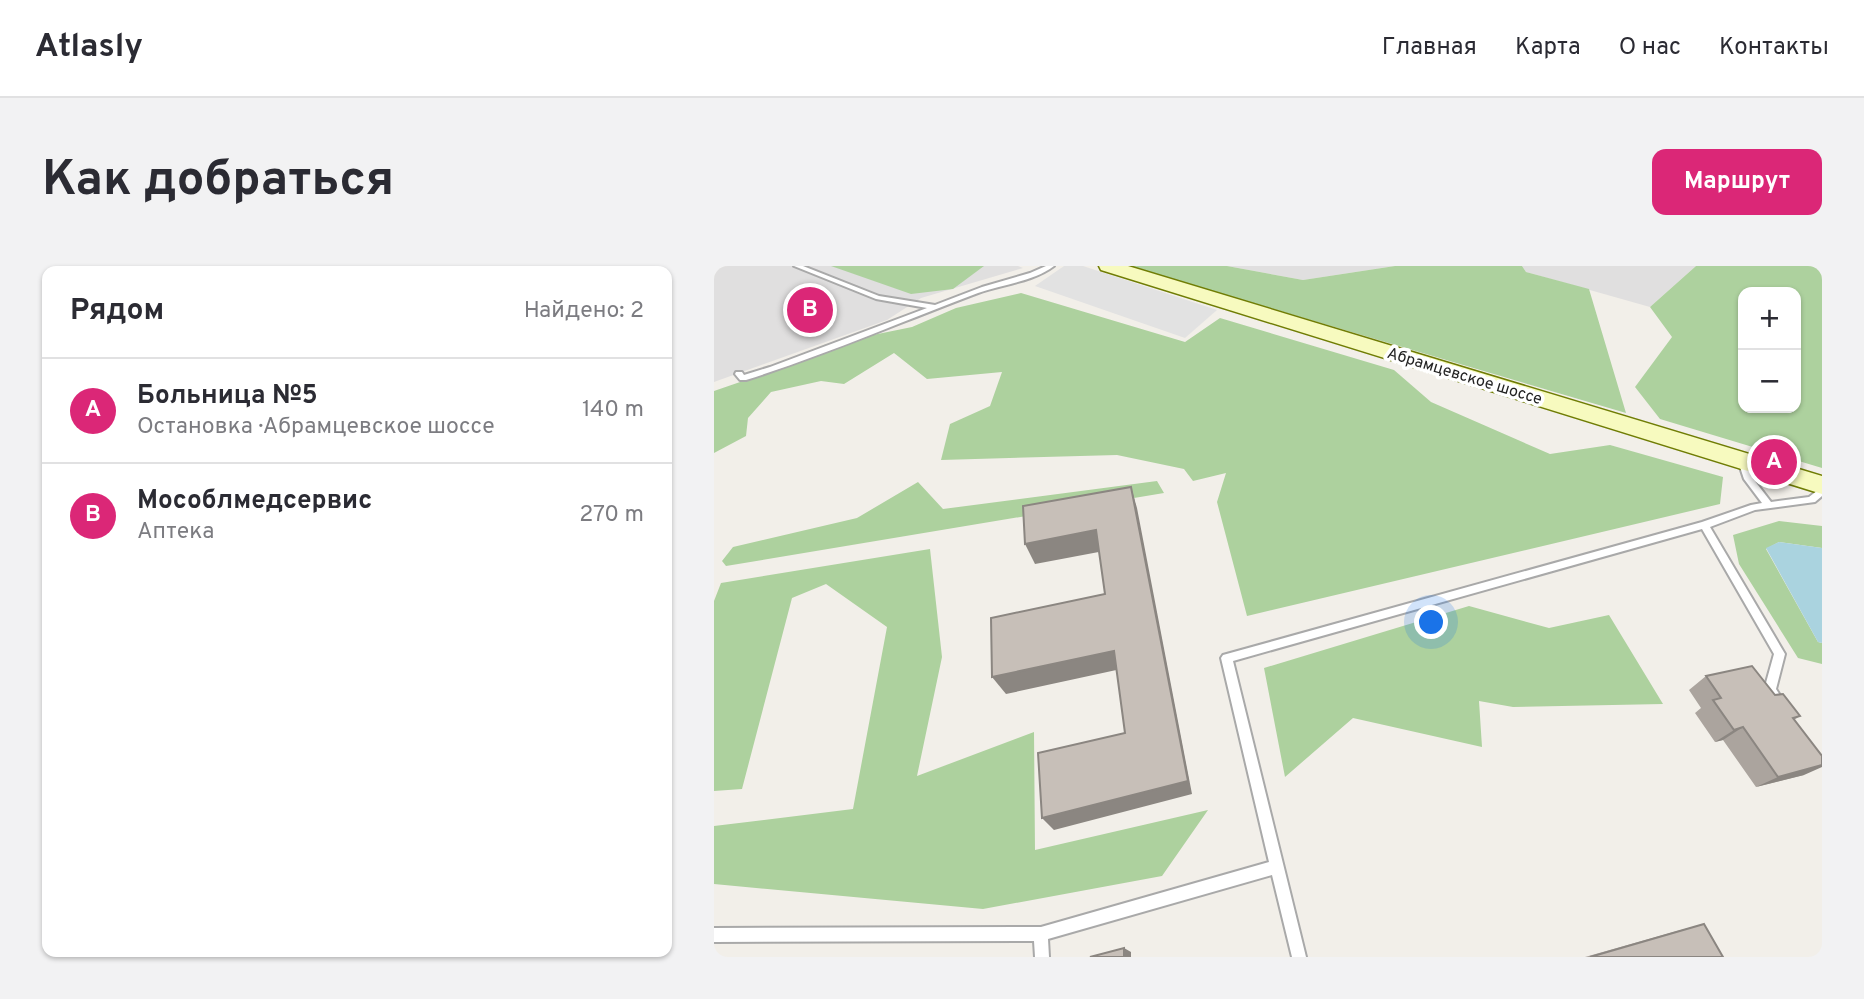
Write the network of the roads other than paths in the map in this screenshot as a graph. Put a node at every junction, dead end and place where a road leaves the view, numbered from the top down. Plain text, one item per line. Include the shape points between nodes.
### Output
1 (797, 266) edge
2 (1051, 266) edge
3 (1108, 266) edge
4 (937, 307) junction
5 (739, 374) dead end
6 (1742, 461) junction
7 (1822, 487) edge
8 (1769, 505) junction
9 (1704, 525) junction
10 (1785, 711) edge
11 (1276, 867) junction
12 (1041, 934) junction
13 (714, 935) edge
14 (1042, 957) edge
15 (1299, 957) edge

1 - 4 lane via 878,298
2 - 4 lane
3 - 6 street, Абрамцевское шоссе
4 - 5 lane via 813,356 743,378
6 - 7 street, Абрамцевское шоссе
6 - 8 lane via 1746,477
7 - 8 lane via 1812,500
8 - 9 lane
9 - 10 lane via 1780,654 1770,690
9 - 11 lane via 1227,659
11 - 12 lane
11 - 15 lane
12 - 13 lane
12 - 14 lane

